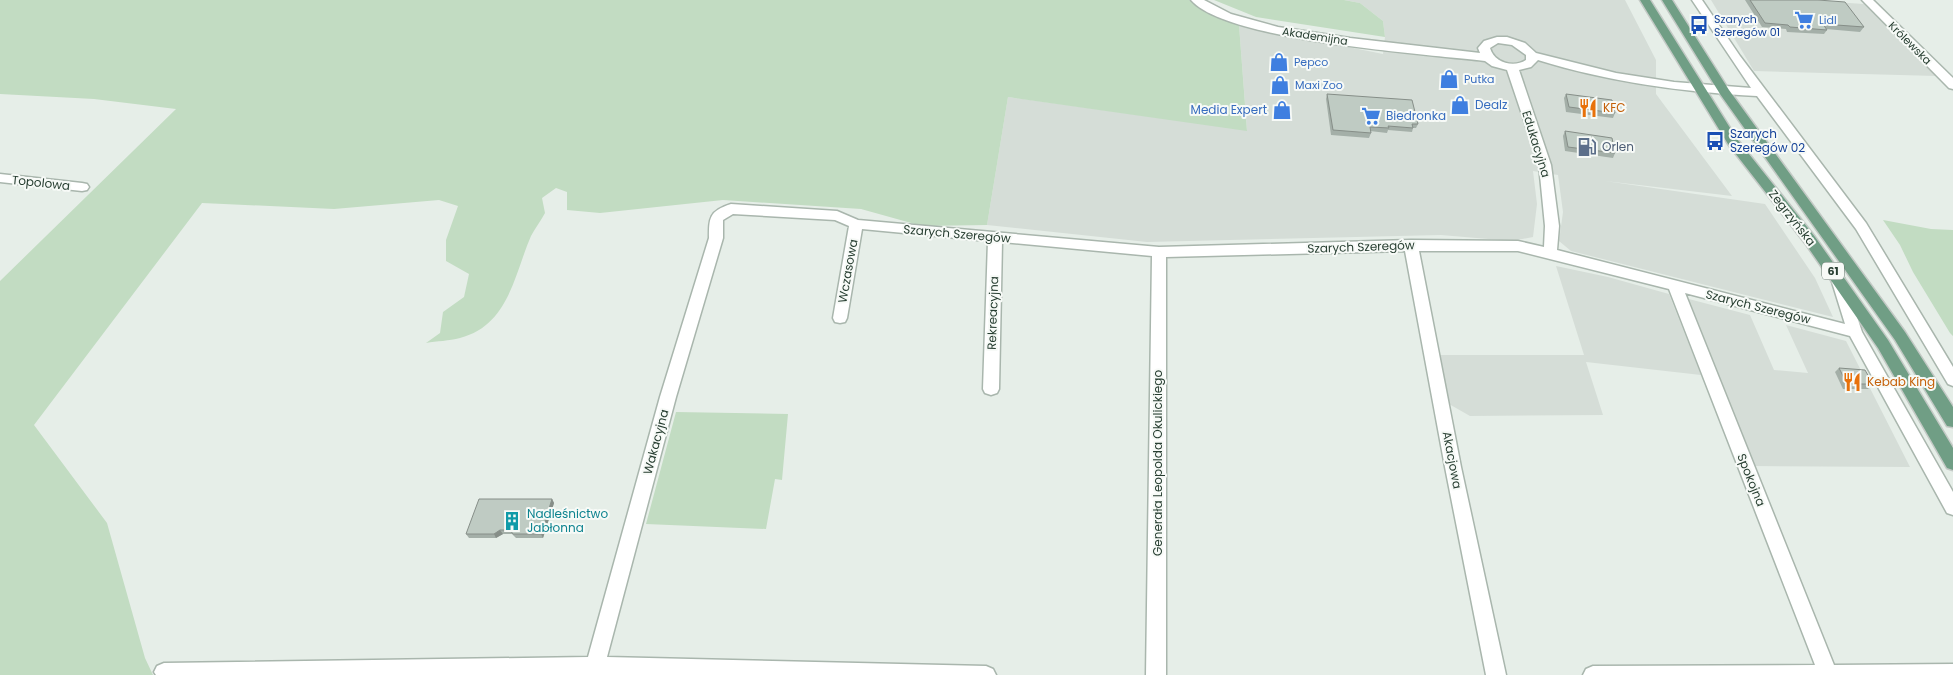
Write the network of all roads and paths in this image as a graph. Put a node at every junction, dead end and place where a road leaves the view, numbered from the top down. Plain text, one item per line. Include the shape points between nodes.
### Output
1 (1196, 0) edge
2 (1646, 0) edge
3 (1667, 0) edge
4 (1696, 0) edge
5 (1867, 0) edge
6 (1486, 53) junction
7 (1530, 60) junction
8 (1512, 67) junction
9 (1953, 85) edge
10 (1699, 88) junction
11 (1724, 91) junction
12 (1760, 92) junction
13 (0, 178) edge
14 (82, 187) dead end
15 (716, 218) joint
16 (856, 224) junction
17 (995, 237) junction
18 (1411, 246) junction
19 (1159, 252) junction
20 (1550, 253) junction
21 (1838, 278) junction
22 (1675, 286) junction
23 (840, 318) dead end
24 (1855, 332) junction
25 (1953, 380) edge
26 (991, 389) dead end
27 (1953, 421) edge
28 (1953, 463) edge
29 (1953, 508) edge
30 (595, 666) junction
31 (164, 672) dead end
32 (1828, 673) junction
33 (1953, 673) edge
34 (986, 675) edge
35 (1156, 675) edge
36 (1496, 675) edge
37 (1593, 675) edge

1 - 6 street, Akademijna via 1225,16 1268,28 1390,48 1454,55
2 - 10 main road, Zegrzyńska / 61
3 - 11 main road, Zegrzyńska / 61
4 - 12 street
5 - 9 street, Królewska
6 - 7 street via 1492,41 1508,41 1525,47
6 - 8 street via 1501,65
7 - 8 street
7 - 10 street via 1576,73 1598,72
8 - 20 street, Edukacyjna via 1545,165 1552,226
10 - 11 street
10 - 21 main road, Zegrzyńska / 61 via 1732,141
11 - 12 street
11 - 27 main road, Zegrzyńska / 61 via 1900,336
12 - 25 street via 1862,226
13 - 14 street, Topolowa
15 - 16 street, Szarych Szeregów via 731,209 837,216
15 - 30 street, Wakacyjna via 716,238 668,396
16 - 17 street, Szarych Szeregów
16 - 23 street, Wczasowa
17 - 19 street, Szarych Szeregów
17 - 26 street, Rekreacyjna
18 - 19 street, Szarych Szeregów
18 - 20 street, Szarych Szeregów via 1510,246
18 - 36 street, Akacjowa
19 - 35 street, Generała Leopolda Okulickiego
20 - 22 street, Szarych Szeregów
21 - 24 street
21 - 28 main road, Zegrzyńska / 61 via 1883,344
22 - 24 street, Szarych Szeregów
22 - 32 street, Spokojna
24 - 29 street
30 - 31 street
30 - 34 street
32 - 33 street
32 - 37 street

